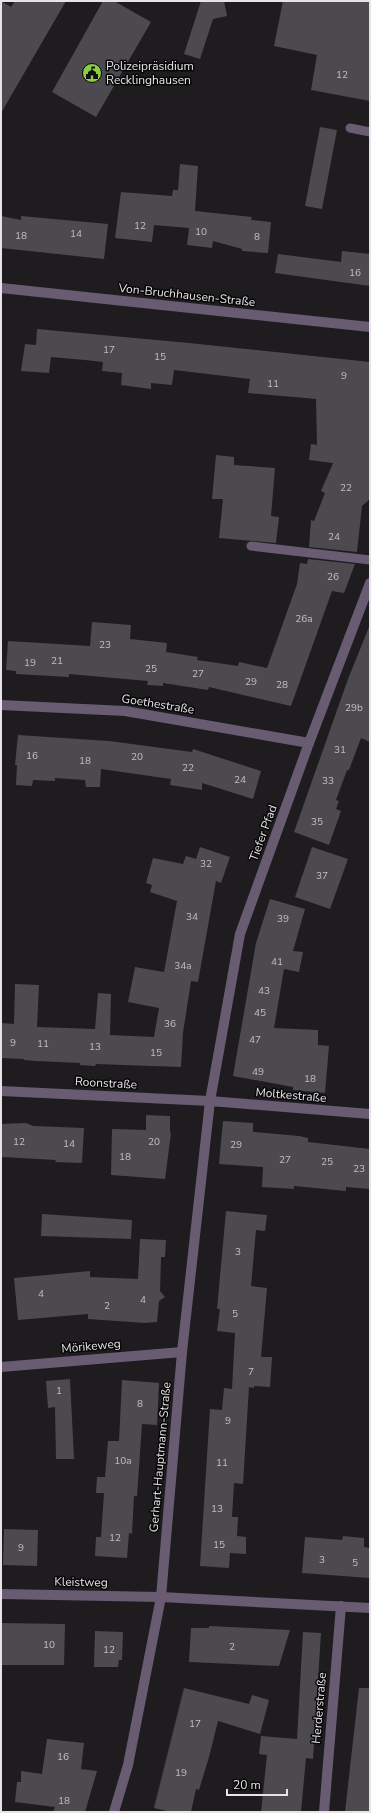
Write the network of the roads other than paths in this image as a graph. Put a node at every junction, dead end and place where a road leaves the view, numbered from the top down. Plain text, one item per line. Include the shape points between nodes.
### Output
1 (350, 128) dead end
2 (370, 132) edge
3 (1, 288) edge
4 (370, 327) edge
5 (251, 546) dead end
6 (370, 560) edge
7 (370, 583) edge
8 (1, 705) edge
9 (309, 743) junction
10 (1, 1091) edge
11 (210, 1101) junction
12 (370, 1114) edge
13 (182, 1352) junction
14 (1, 1367) edge
15 (1, 1594) edge
16 (161, 1597) junction
17 (341, 1606) junction
18 (370, 1608) edge
19 (114, 1812) edge
20 (324, 1812) edge

1 - 2 lane
3 - 4 street, Von-Bruchhausen-Straße
5 - 6 lane
7 - 9 street, Tiefer Pfad
8 - 9 street, Goethestraße via 125,711
9 - 11 street, Tiefer Pfad via 240,934
10 - 11 street, Roonstraße
11 - 12 street, Moltkestraße
11 - 13 street, Gerhart-Hauptmann-Straße
13 - 14 street, Mörikeweg
13 - 16 street, Gerhart-Hauptmann-Straße
15 - 16 street, Kleistweg
16 - 17 street
16 - 19 street, Gerhart-Hauptmann-Straße via 128,1765
17 - 18 street
17 - 20 street, Herderstraße

